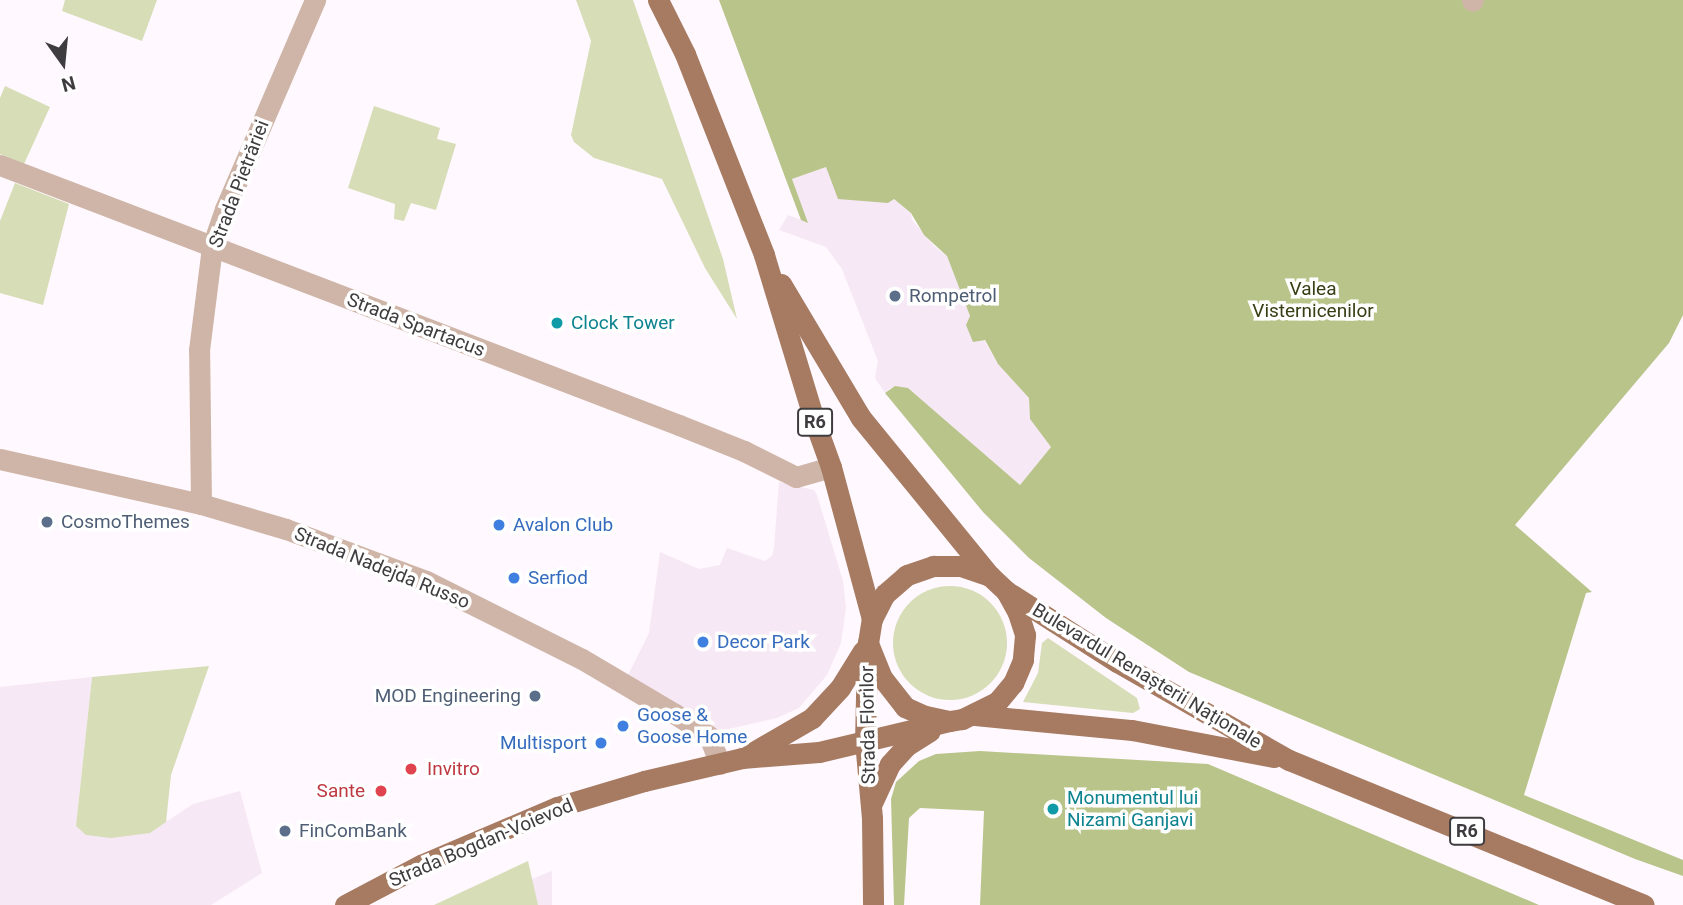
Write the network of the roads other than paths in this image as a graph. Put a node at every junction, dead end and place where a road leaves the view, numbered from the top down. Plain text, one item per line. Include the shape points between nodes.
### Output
1 (315, 0) edge
2 (658, 0) edge
3 (674, 0) edge
4 (685, 54) junction
5 (0, 165) edge
6 (212, 247) junction
7 (764, 255) junction
8 (0, 459) edge
9 (831, 467) junction
10 (201, 504) junction
11 (990, 576) junction
12 (1006, 591) junction
13 (872, 619) junction
14 (868, 643) junction
15 (975, 715) junction
16 (948, 720) junction
17 (865, 741) junction
18 (818, 752) junction
19 (742, 758) junction
20 (1289, 760) junction
21 (720, 764) junction
22 (871, 807) junction
23 (345, 905) edge
24 (873, 905) edge
25 (1644, 905) edge

1 - 6 street, Strada Pietrăriei
2 - 4 main road, R6
3 - 4 main road, R6
4 - 7 main road, R6
5 - 6 street, Strada Spartacus
6 - 9 street, Strada Spartacus via 678,425 796,477
6 - 10 street, Strada Pietrăriei via 199,350
7 - 9 main road, R6
7 - 11 main road via 861,418
8 - 10 street, Strada Nadejda Russo
9 - 13 main road, R6
10 - 21 street, Strada Nadejda Russo via 346,551 508,620 709,736
11 - 12 main road, R6
11 - 13 main road, R6 via 961,566 933,566 915,572 885,594
12 - 15 main road, R6 via 1025,635 1023,660 1013,683 997,702
12 - 20 main road, Bulevardul Renașterii Naționale / R6 via 1117,662
13 - 14 main road, R6
14 - 16 main road via 882,678 905,707
14 - 17 main road, Strada Florilor
14 - 19 main road, Strada Bogdan-Voievod via 852,673 819,711
15 - 16 main road, R6
15 - 20 main road, Bulevardul Renașterii Naționale / R6 via 1132,730
16 - 17 main road, Strada Bogdan-Voievod
16 - 22 main road, Strada Florilor via 898,754 884,772
17 - 18 main road, Strada Bogdan-Voievod
17 - 22 main road, Strada Florilor
18 - 19 main road, Strada Bogdan-Voievod
18 - 22 main road, Strada Florilor via 842,758 857,770
19 - 21 main road, Strada Bogdan-Voievod
20 - 25 main road, Bulevardul Renașterii Naționale / R6
21 - 23 main road, Strada Bogdan-Voievod via 557,807 421,865
22 - 24 main road, Strada Florilor

